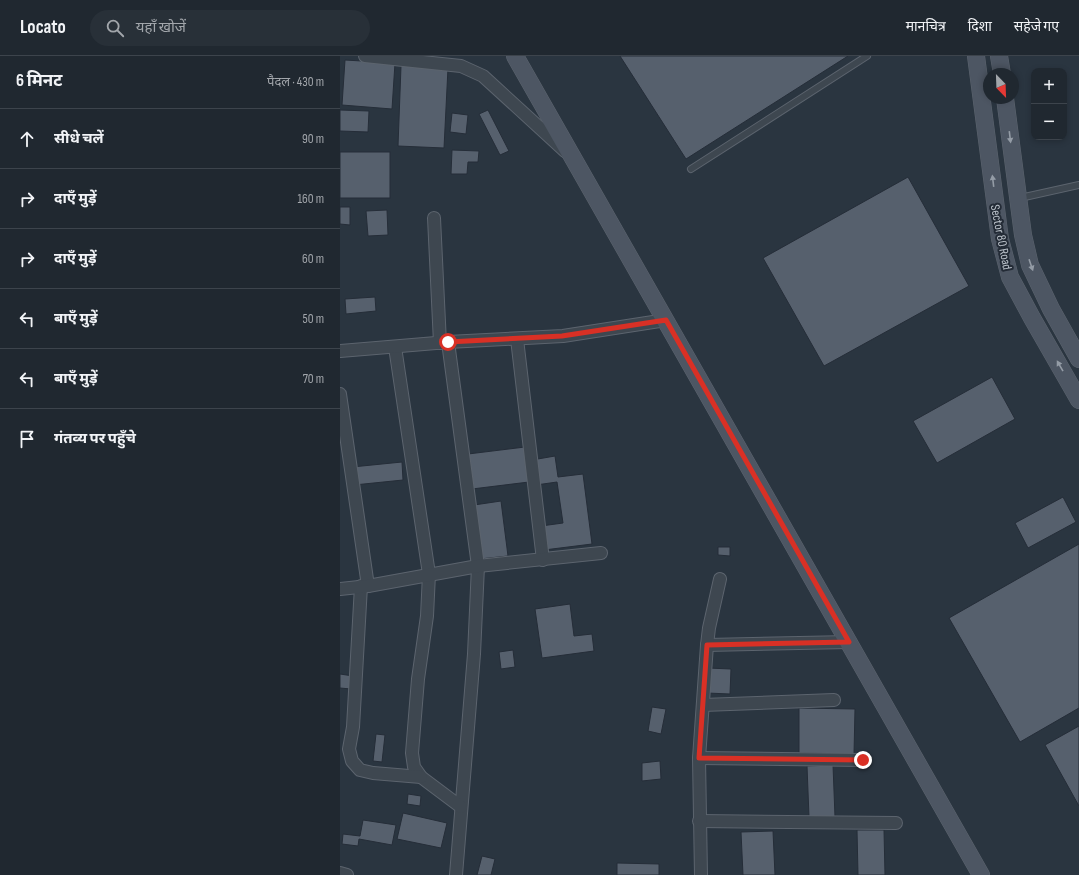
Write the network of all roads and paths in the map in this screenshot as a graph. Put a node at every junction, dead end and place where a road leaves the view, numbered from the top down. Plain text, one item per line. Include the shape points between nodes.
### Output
1 (365, 56) edge
2 (515, 56) edge
3 (867, 56) edge
4 (976, 56) edge
5 (1000, 56) edge
6 (1001, 68) edge
7 (1006, 104) edge
8 (573, 158) junction
9 (691, 169) dead end
10 (1079, 185) edge
11 (1018, 198) junction
12 (434, 218) dead end
13 (666, 320) junction
14 (517, 339) junction
15 (444, 343) junction
16 (395, 347) junction
17 (340, 351) edge
18 (1079, 359) edge
19 (340, 394) edge
20 (1079, 400) edge
21 (602, 553) dead end
22 (543, 560) junction
23 (478, 566) junction
24 (429, 574) junction
25 (720, 579) dead end
26 (365, 586) junction
27 (340, 589) edge
28 (849, 642) junction
29 (707, 645) junction
30 (834, 700) dead end
31 (703, 705) junction
32 (699, 758) junction
33 (863, 760) dead end
34 (421, 777) junction
35 (461, 807) junction
36 (699, 821) junction
37 (896, 823) dead end
38 (340, 873) edge
39 (347, 875) edge
40 (456, 875) edge
41 (701, 875) edge
42 (981, 875) edge

1 - 8 street via 461,66 483,76
2 - 8 street
3 - 9 lane
20 -> 4 street, Sector 80 Road via 1010,278 1000,239
5 - 6 street
7 -> 11 street, Sector 80 Road
8 - 13 street
10 - 11 lane
11 -> 18 street, Sector 80 Road via 1030,265 1050,309
12 - 15 street
13 - 14 street via 562,336
13 - 28 street
14 - 15 street
14 - 22 street
15 - 16 street
15 - 23 street
16 - 17 street
16 - 24 street
19 - 26 street
21 - 22 street
22 - 23 street
23 - 24 street
23 - 35 street via 474,654
24 - 26 street
24 - 34 street via 412,753 414,767
25 - 29 street
26 - 27 street
26 - 34 street via 349,749 352,760 360,770
28 - 29 street
28 - 42 street
29 - 31 street
30 - 31 street
31 - 32 street
32 - 33 street
32 - 36 street
34 - 35 street
35 - 40 street
36 - 37 street
36 - 41 street
38 - 39 street

